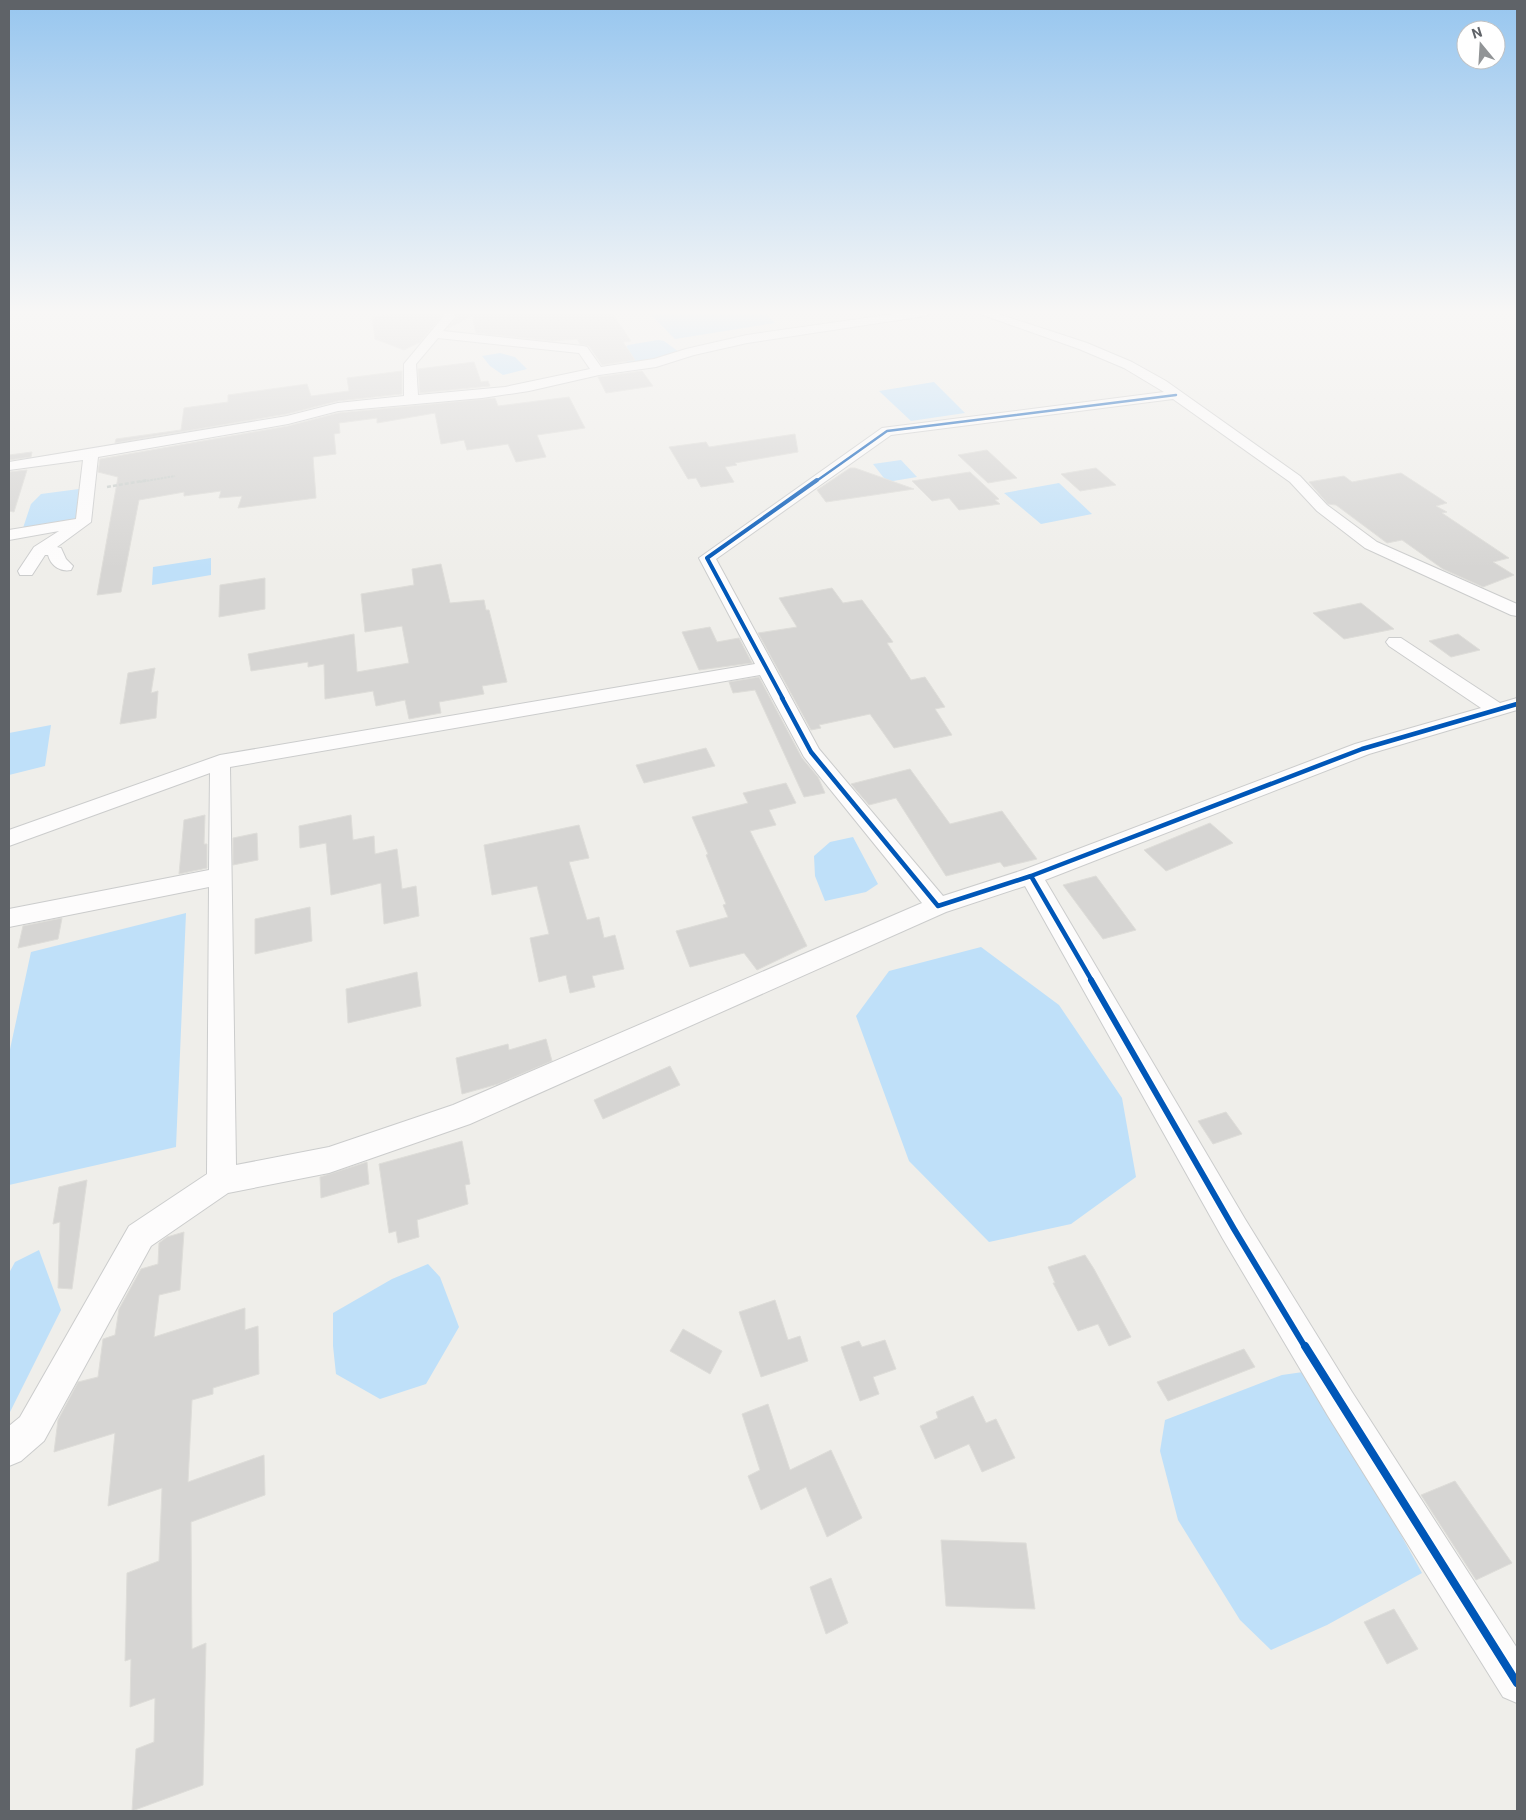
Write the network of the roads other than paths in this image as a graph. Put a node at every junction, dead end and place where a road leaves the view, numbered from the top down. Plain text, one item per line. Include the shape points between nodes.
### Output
1 (451, 398) edge
2 (1152, 398) edge
3 (1180, 398) edge
4 (411, 399) joint
5 (91, 454) junction
6 (9, 466) edge
7 (83, 522) junction
8 (9, 534) edge
9 (40, 550) junction
10 (65, 566) dead end
11 (26, 571) dead end
12 (1517, 612) edge
13 (1395, 642) dead end
14 (766, 668) junction
15 (1517, 704) edge
16 (1497, 710) junction
17 (220, 762) junction
18 (9, 838) edge
19 (220, 876) junction
20 (1031, 876) junction
21 (938, 906) junction
22 (9, 918) edge
23 (222, 1181) junction
24 (9, 1449) edge
25 (1517, 1684) edge

1 - 4 street
2 - 14 street via 887,431 707,558
3 - 12 street via 1295,479 1322,508 1371,545
4 - 5 street via 338,407 288,420
5 - 6 street
5 - 7 street
7 - 8 street
7 - 9 street via 60,540
9 - 10 street via 55,551 58,561
9 - 11 street
13 - 16 street
14 - 17 street
14 - 21 street via 811,752
15 - 16 street
16 - 20 street via 1362,749
17 - 18 street
17 - 19 street
19 - 22 street
19 - 23 street
20 - 21 street
20 - 25 street via 1334,1396
21 - 23 street via 460,1115 329,1160
23 - 24 street via 140,1236 32,1429

